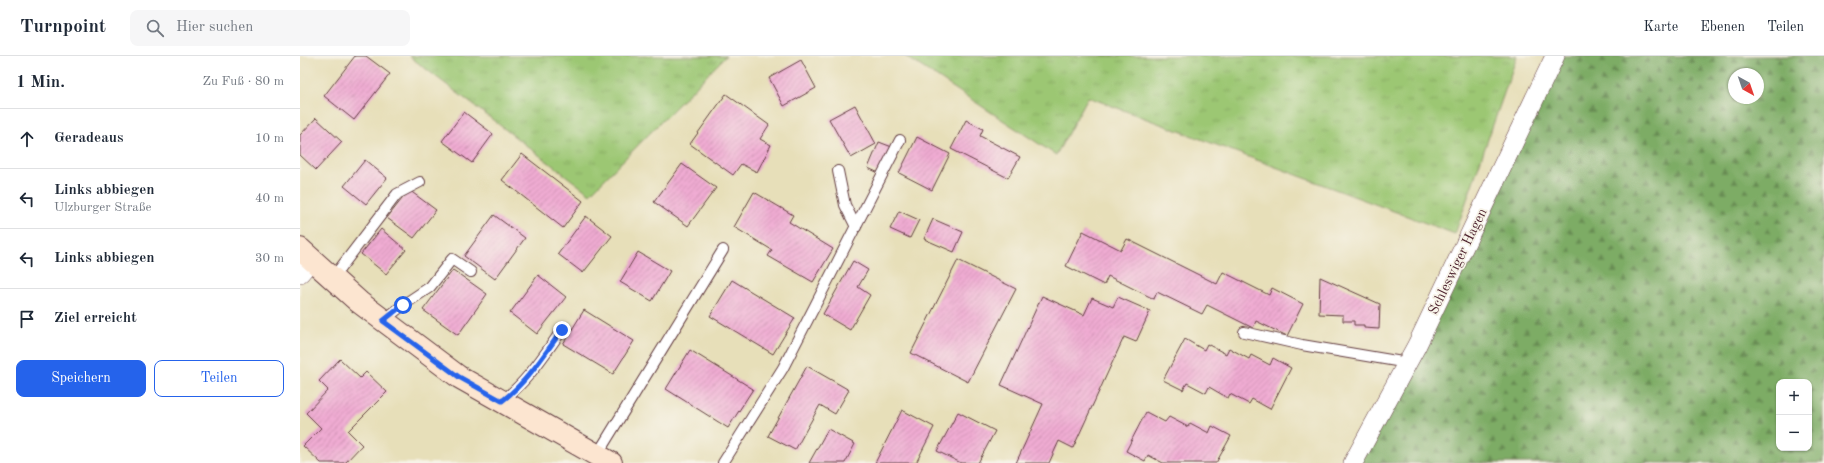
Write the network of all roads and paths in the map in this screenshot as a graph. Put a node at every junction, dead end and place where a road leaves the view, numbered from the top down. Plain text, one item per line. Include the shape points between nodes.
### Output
1 (1555, 56) edge
2 (900, 140) dead end
3 (838, 171) dead end
4 (420, 182) dead end
5 (856, 227) junction
6 (723, 250) dead end
7 (304, 261) edge
8 (471, 272) dead end
9 (332, 279) junction
10 (383, 321) junction
11 (562, 330) dead end
12 (1244, 332) dead end
13 (1408, 363) junction
14 (502, 401) junction
15 (604, 459) edge
16 (723, 463) edge
17 (1353, 463) edge

1 - 13 street, Schleswiger Hagen
2 - 5 lane
3 - 5 lane via 845,205
4 - 9 lane via 397,194
5 - 16 lane via 783,368
6 - 15 lane
7 - 9 main road
8 - 10 lane via 452,259 430,288
9 - 10 main road
10 - 14 main road via 459,377
11 - 14 lane via 514,392
12 - 13 lane via 1302,345
13 - 17 street, Schleswiger Hagen
14 - 15 main road

